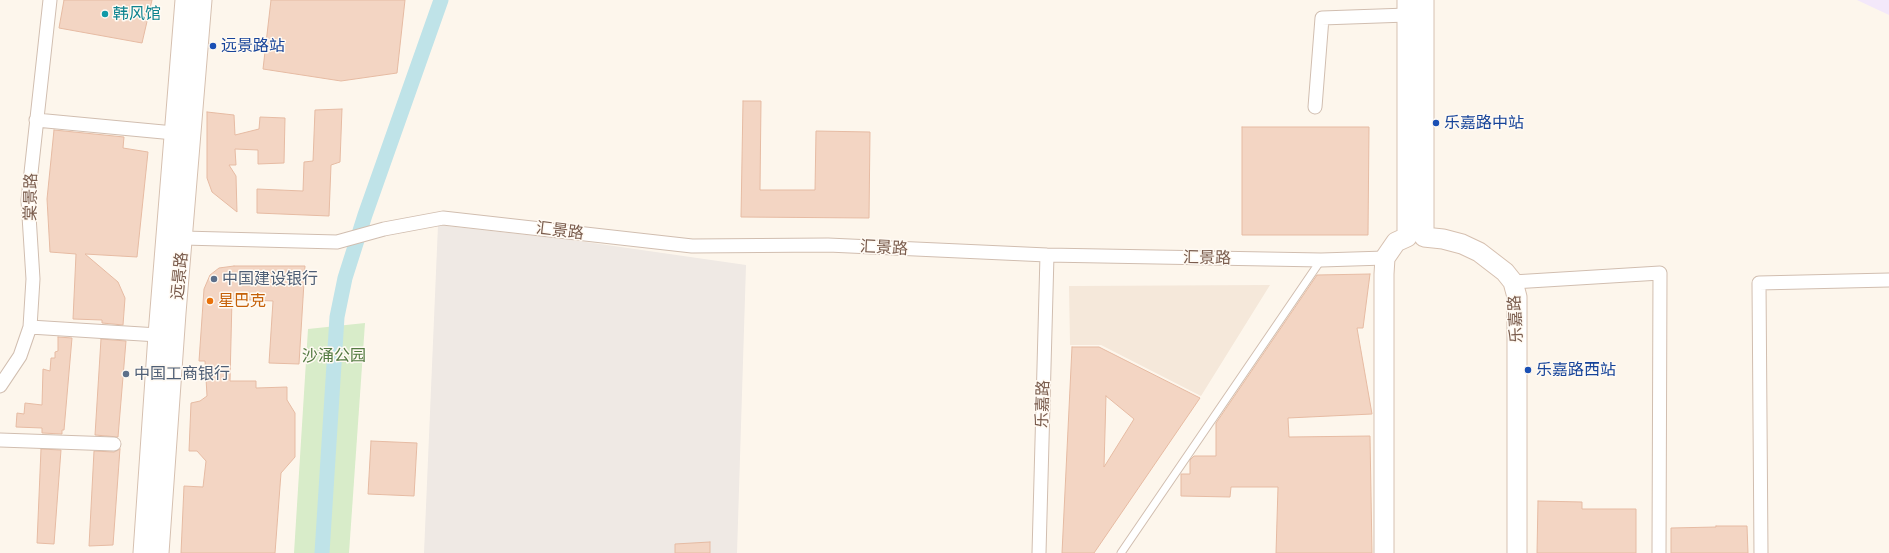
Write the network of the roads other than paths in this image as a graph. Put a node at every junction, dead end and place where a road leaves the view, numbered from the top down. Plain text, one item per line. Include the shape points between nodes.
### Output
1 (50, 0) edge
2 (185, 0) edge
3 (202, 0) edge
4 (1424, 0) edge
5 (1407, 8) edge
6 (1315, 107) dead end
7 (36, 120) junction
8 (174, 133) junction
9 (1415, 237) junction
10 (183, 238) junction
11 (1048, 255) junction
12 (1385, 258) junction
13 (1322, 260) junction
14 (1889, 280) edge
15 (1513, 282) junction
16 (30, 327) junction
17 (158, 335) junction
18 (0, 386) edge
19 (0, 440) edge
20 (114, 444) dead end
21 (143, 553) edge
22 (159, 553) edge
23 (1039, 553) edge
24 (1121, 553) edge
25 (1384, 553) edge
26 (1517, 553) edge
27 (1659, 553) edge
28 (1761, 553) edge

1 - 7 street, 棠景路
2 - 8 street, 远景路
3 - 10 street, 远景路
4 - 9 street
5 - 6 street via 1322,18
5 - 9 street
7 - 8 street
7 - 16 street, 棠景路 via 28,200 34,279
8 - 17 street, 远景路
9 - 12 street via 1396,242
9 - 15 street, 乐嘉路 via 1443,239 1462,244 1493,261
10 - 11 street, 汇景路 via 337,242 384,229 443,218 692,246 828,245
10 - 22 street, 远景路
11 - 13 street, 汇景路
11 - 23 street, 乐嘉路
12 - 13 street, 汇景路
12 - 25 street
13 - 24 lane
14 - 28 street via 1759,282
15 - 26 street, 乐嘉路 via 1518,314
15 - 27 street via 1660,272
16 - 17 street
16 - 18 street, 棠景路 via 20,356
17 - 21 street, 远景路
19 - 20 street

